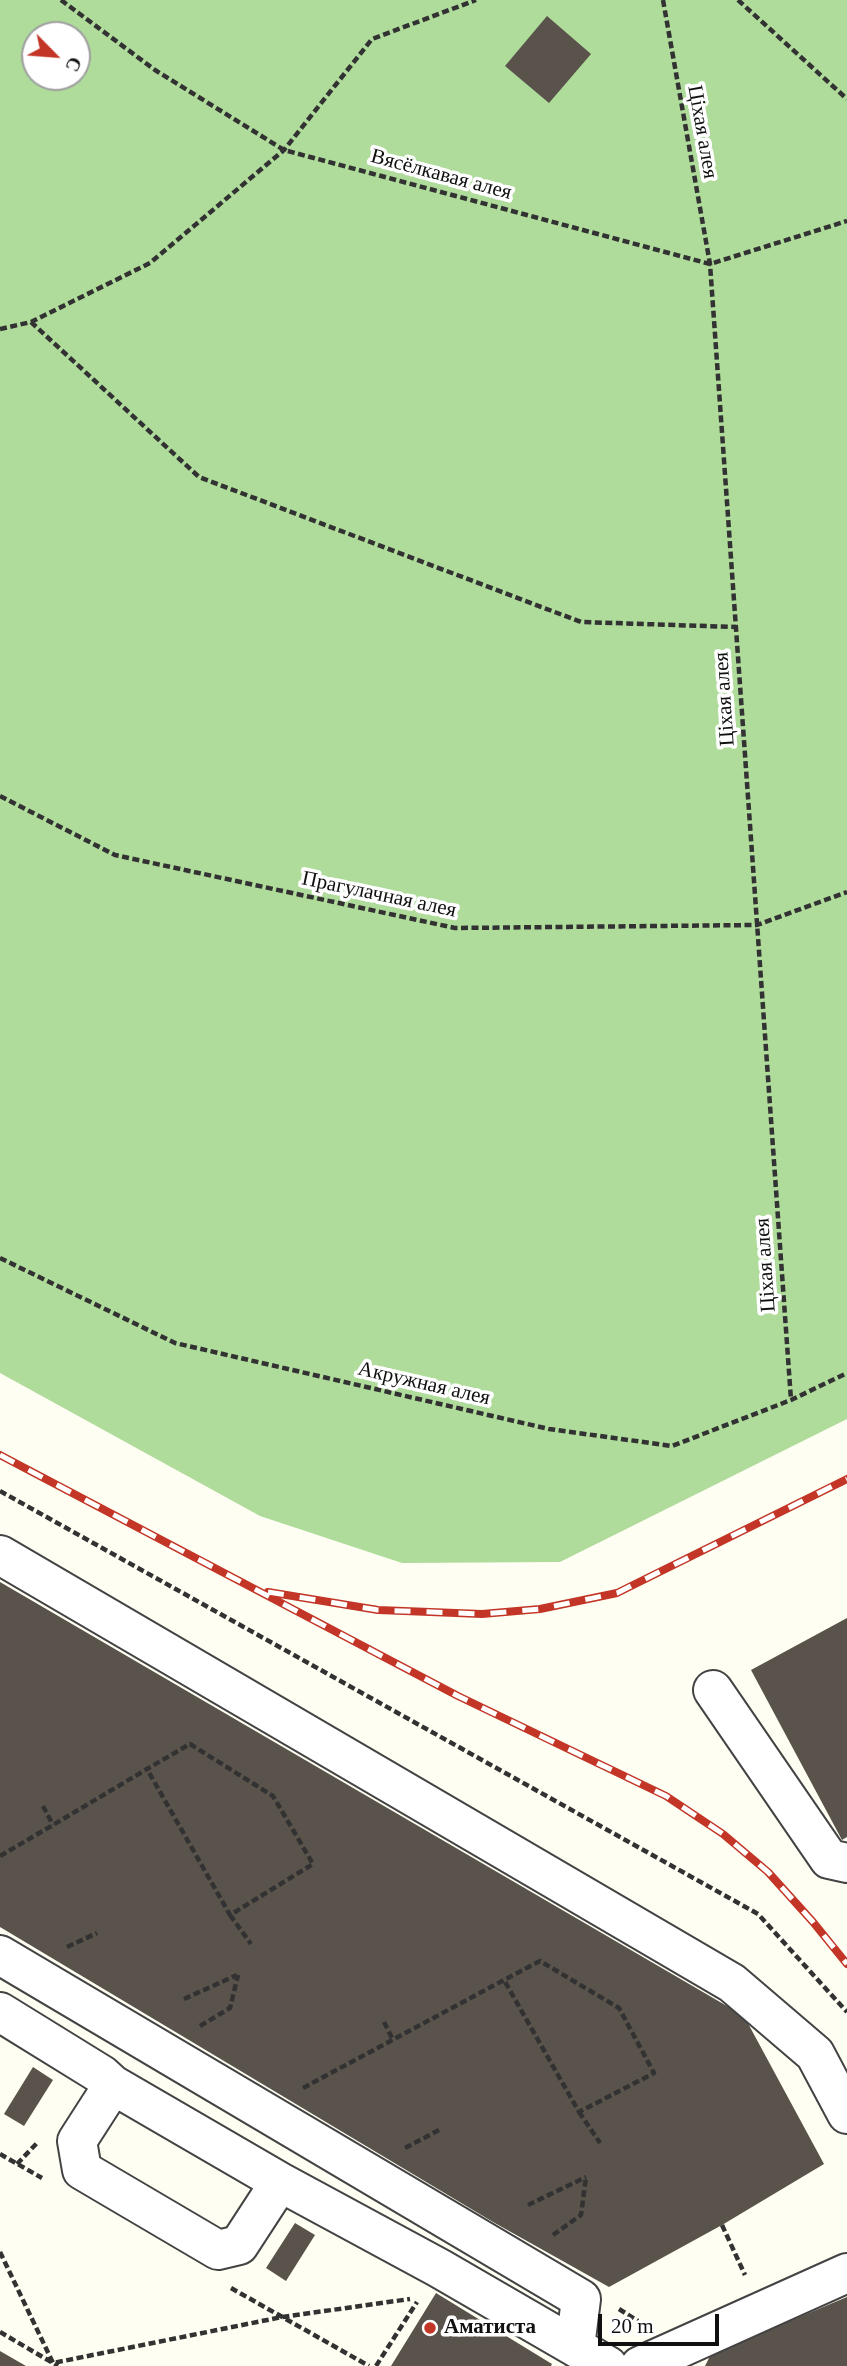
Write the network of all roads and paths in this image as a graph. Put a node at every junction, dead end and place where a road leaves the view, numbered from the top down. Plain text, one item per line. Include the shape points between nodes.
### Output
1 (61, 0) edge
2 (475, 0) edge
3 (663, 0) edge
4 (738, 0) edge
5 (847, 99) edge
6 (284, 149) junction
7 (847, 220) edge
8 (710, 264) junction
9 (31, 322) junction
10 (0, 329) edge
11 (736, 627) junction
12 (0, 796) edge
13 (847, 892) edge
14 (757, 925) junction
15 (0, 1258) edge
16 (847, 1373) edge
17 (791, 1400) junction
18 (0, 1491) edge
19 (0, 1555) edge
20 (713, 1690) dead end
21 (147, 1769) junction
22 (43, 1806) dead end
23 (53, 1825) junction
24 (0, 1856) edge
25 (847, 1863) edge
26 (230, 1915) junction
27 (97, 1933) dead end
28 (251, 1944) dead end
29 (0, 1955) edge
30 (52, 1964) junction
31 (504, 1980) junction
32 (184, 1999) dead end
33 (847, 2012) edge
34 (9, 2017) edge
35 (384, 2022) dead end
36 (196, 2028) dead end
37 (393, 2040) junction
38 (113, 2085) junction
39 (299, 2090) dead end
40 (579, 2112) junction
41 (847, 2114) edge
42 (441, 2129) dead end
43 (600, 2143) dead end
44 (400, 2151) dead end
45 (586, 2177) dead end
46 (280, 2182) junction
47 (528, 2205) dead end
48 (722, 2225) dead end
49 (0, 2252) edge
50 (847, 2273) edge
51 (747, 2279) dead end
52 (0, 2332) edge
53 (575, 2347) junction
54 (54, 2365) edge
55 (376, 2366) edge
56 (608, 2366) edge
57 (640, 2366) edge

1 - 6 path, Вясёлкавая алея via 155,69
2 - 6 path via 372,38
3 - 8 path, Ціхая алея
4 - 5 path
6 - 8 path, Вясёлкавая алея
6 - 9 path via 150,262
7 - 8 path
8 - 11 path, Ціхая алея
9 - 10 path
9 - 11 path via 199,477 581,622
11 - 14 path, Ціхая алея
12 - 14 path, Прагулачная алея via 114,855 455,928
13 - 14 path, Прагулачная алея
14 - 17 path, Ціхая алея
15 - 17 path, Акружная алея via 174,1343 549,1429 672,1446
16 - 17 path, Акружная алея
18 - 33 path via 758,1914
19 - 41 lane via 732,1983 815,2054
20 - 25 lane via 830,1859
21 - 23 path
21 - 26 path
21 - 26 path via 190,1744 273,1796 313,1864
22 - 23 path
23 - 24 path
26 - 28 path
27 - 30 path
29 - 30 lane
30 - 34 lane
30 - 53 lane via 581,2299
31 - 37 path
31 - 40 path
31 - 40 path via 540,1961 619,2008 654,2073
32 - 36 path via 238,1975 230,2008
34 - 38 lane
35 - 37 path
37 - 39 path
38 - 46 lane
38 - 46 lane via 77,2141 82,2170 218,2250 239,2245
40 - 43 path
42 - 44 path
45 - 47 path
46 - 53 lane
48 - 51 path
49 - 54 path
50 - 57 lane
52 - 54 path
53 - 56 lane
54 - 55 path via 282,2317 421,2297

